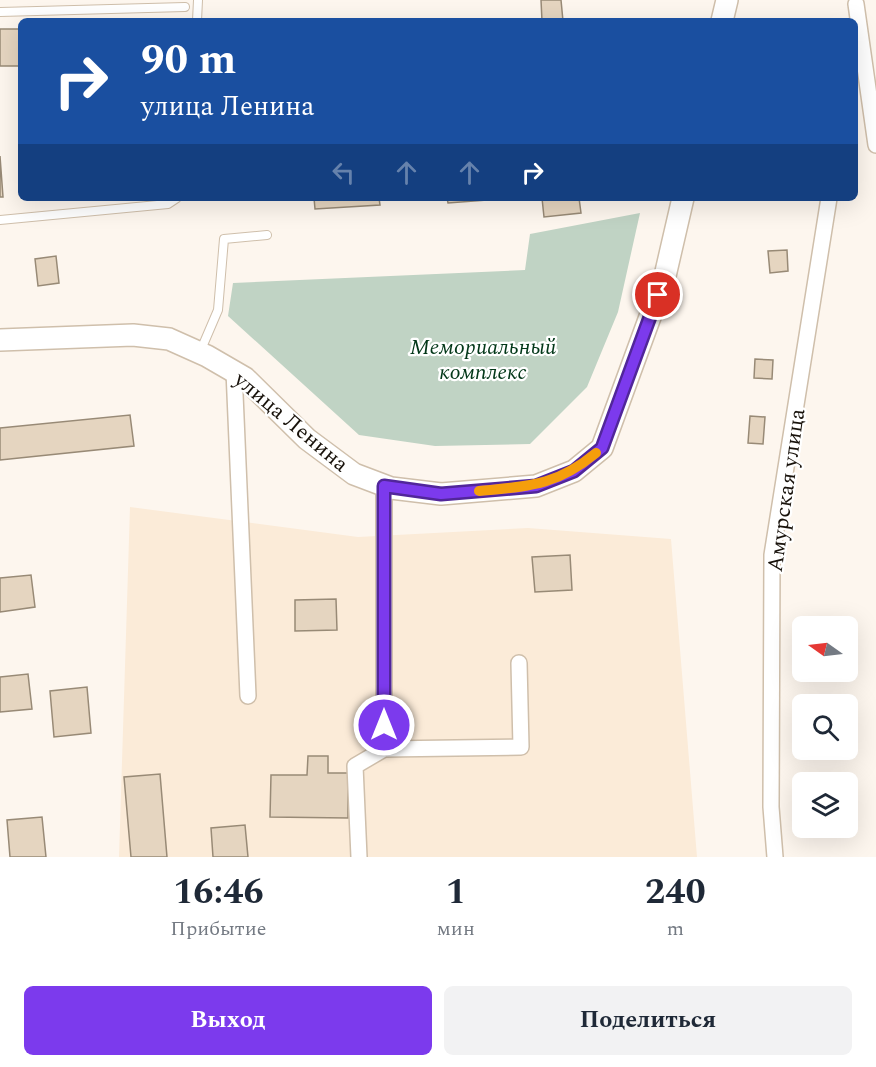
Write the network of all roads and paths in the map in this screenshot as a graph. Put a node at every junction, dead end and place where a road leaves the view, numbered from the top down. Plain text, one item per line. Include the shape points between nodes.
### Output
1 (198, 0) edge
2 (727, 0) edge
3 (856, 2) edge
4 (185, 7) dead end
5 (0, 12) edge
6 (197, 18) edge
7 (723, 18) edge
8 (853, 18) edge
9 (876, 145) edge
10 (172, 201) edge
11 (682, 201) edge
12 (829, 201) edge
13 (0, 220) edge
14 (267, 235) dead end
15 (0, 340) edge
16 (200, 352) junction
17 (234, 371) junction
18 (384, 486) junction
19 (519, 663) dead end
20 (248, 696) dead end
21 (384, 749) junction
22 (359, 857) edge
23 (775, 857) edge

1 - 6 lane
2 - 7 main road
3 - 8 street
3 - 9 street
4 - 5 lane
10 - 13 lane
11 - 18 main road, улица Ленина via 665,276 602,448 574,471 536,486 441,494
12 - 23 street, Амурская улица via 772,555 771,807
14 - 16 lane via 224,238 218,310
15 - 16 main road, улица Ленина via 133,335 169,339
16 - 17 main road, улица Ленина
17 - 18 main road, улица Ленина via 307,439 354,474
17 - 20 street
18 - 21 street
19 - 21 street via 521,747
21 - 22 street via 355,766

